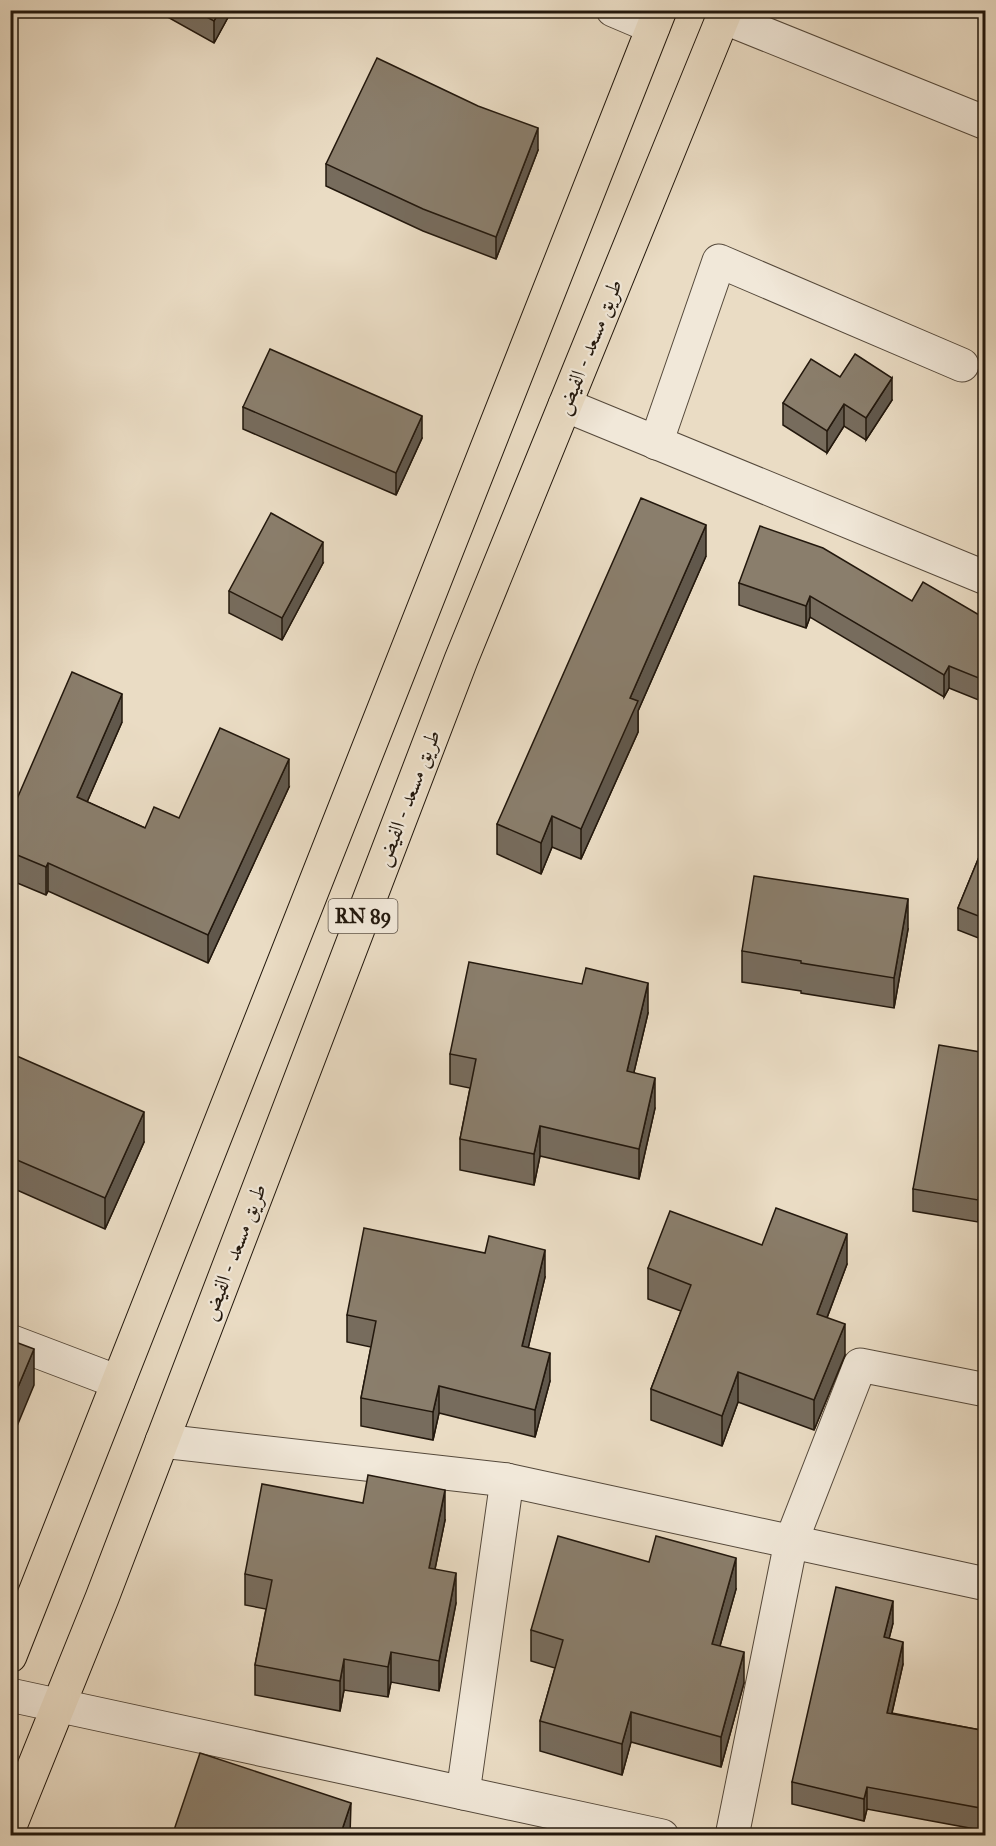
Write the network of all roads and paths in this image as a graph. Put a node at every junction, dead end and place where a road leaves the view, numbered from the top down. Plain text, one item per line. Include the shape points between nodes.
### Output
1 (613, 10) edge
2 (725, 14) edge
3 (657, 19) edge
4 (986, 123) edge
5 (962, 366) dead end
6 (565, 405) junction
7 (656, 443) junction
8 (986, 578) edge
9 (10, 1341) edge
10 (118, 1382) junction
11 (986, 1389) edge
12 (162, 1441) junction
13 (507, 1480) junction
14 (791, 1542) junction
15 (986, 1584) edge
16 (10, 1656) edge
17 (10, 1695) edge
18 (58, 1706) junction
19 (463, 1793) junction
20 (10, 1826) edge
21 (662, 1836) edge
22 (732, 1836) edge

1 - 3 street
2 - 4 street
2 - 6 main road, طريق مسعد - الفيض / RN 89
3 - 10 main road, RN 89
5 - 7 street via 719,261
6 - 7 street
6 - 12 main road, طريق مسعد - الفيض / RN 89 via 456,671
7 - 8 street
9 - 10 street
10 - 16 main road, RN 89
11 - 14 street via 860,1365
12 - 13 street
12 - 18 main road, طريق مسعد - الفيض / RN 89
13 - 14 street
13 - 19 street
14 - 15 street
14 - 22 street
17 - 18 street
18 - 19 street
18 - 20 main road, طريق مسعد - الفيض / RN 89
19 - 21 street

